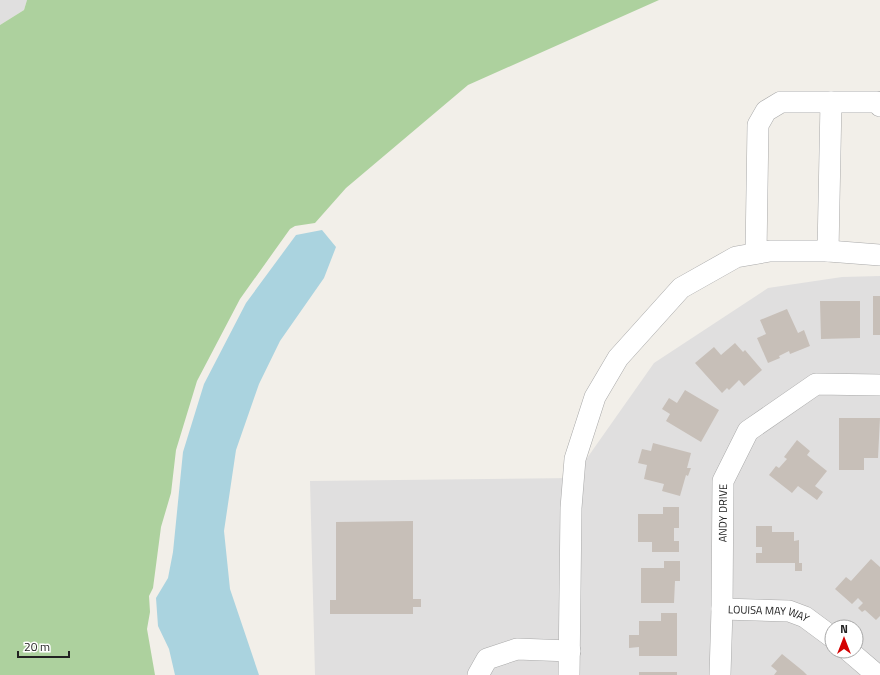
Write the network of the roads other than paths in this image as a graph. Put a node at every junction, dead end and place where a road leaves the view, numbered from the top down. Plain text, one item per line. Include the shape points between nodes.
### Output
1 (831, 102) junction
2 (880, 106) edge
3 (828, 251) junction
4 (756, 253) junction
5 (880, 254) edge
6 (880, 385) edge
7 (722, 609) junction
8 (824, 631) edge
9 (570, 651) junction
10 (859, 659) edge
11 (478, 675) edge
12 (569, 675) edge
13 (720, 675) edge
14 (878, 675) edge

1 - 2 street via 877,102
1 - 3 street
1 - 4 street via 781,102 766,111 758,125
3 - 4 street
3 - 5 street
4 - 9 street via 736,257 681,288 618,358 596,397 575,459 571,508
6 - 7 street, ANDY DRIVE via 816,384 748,431 723,481
7 - 8 street, LOUISA MAY WAY via 789,611 805,617
7 - 13 street, ANDY DRIVE
9 - 11 street via 517,649 488,659
9 - 12 street
10 - 14 street

